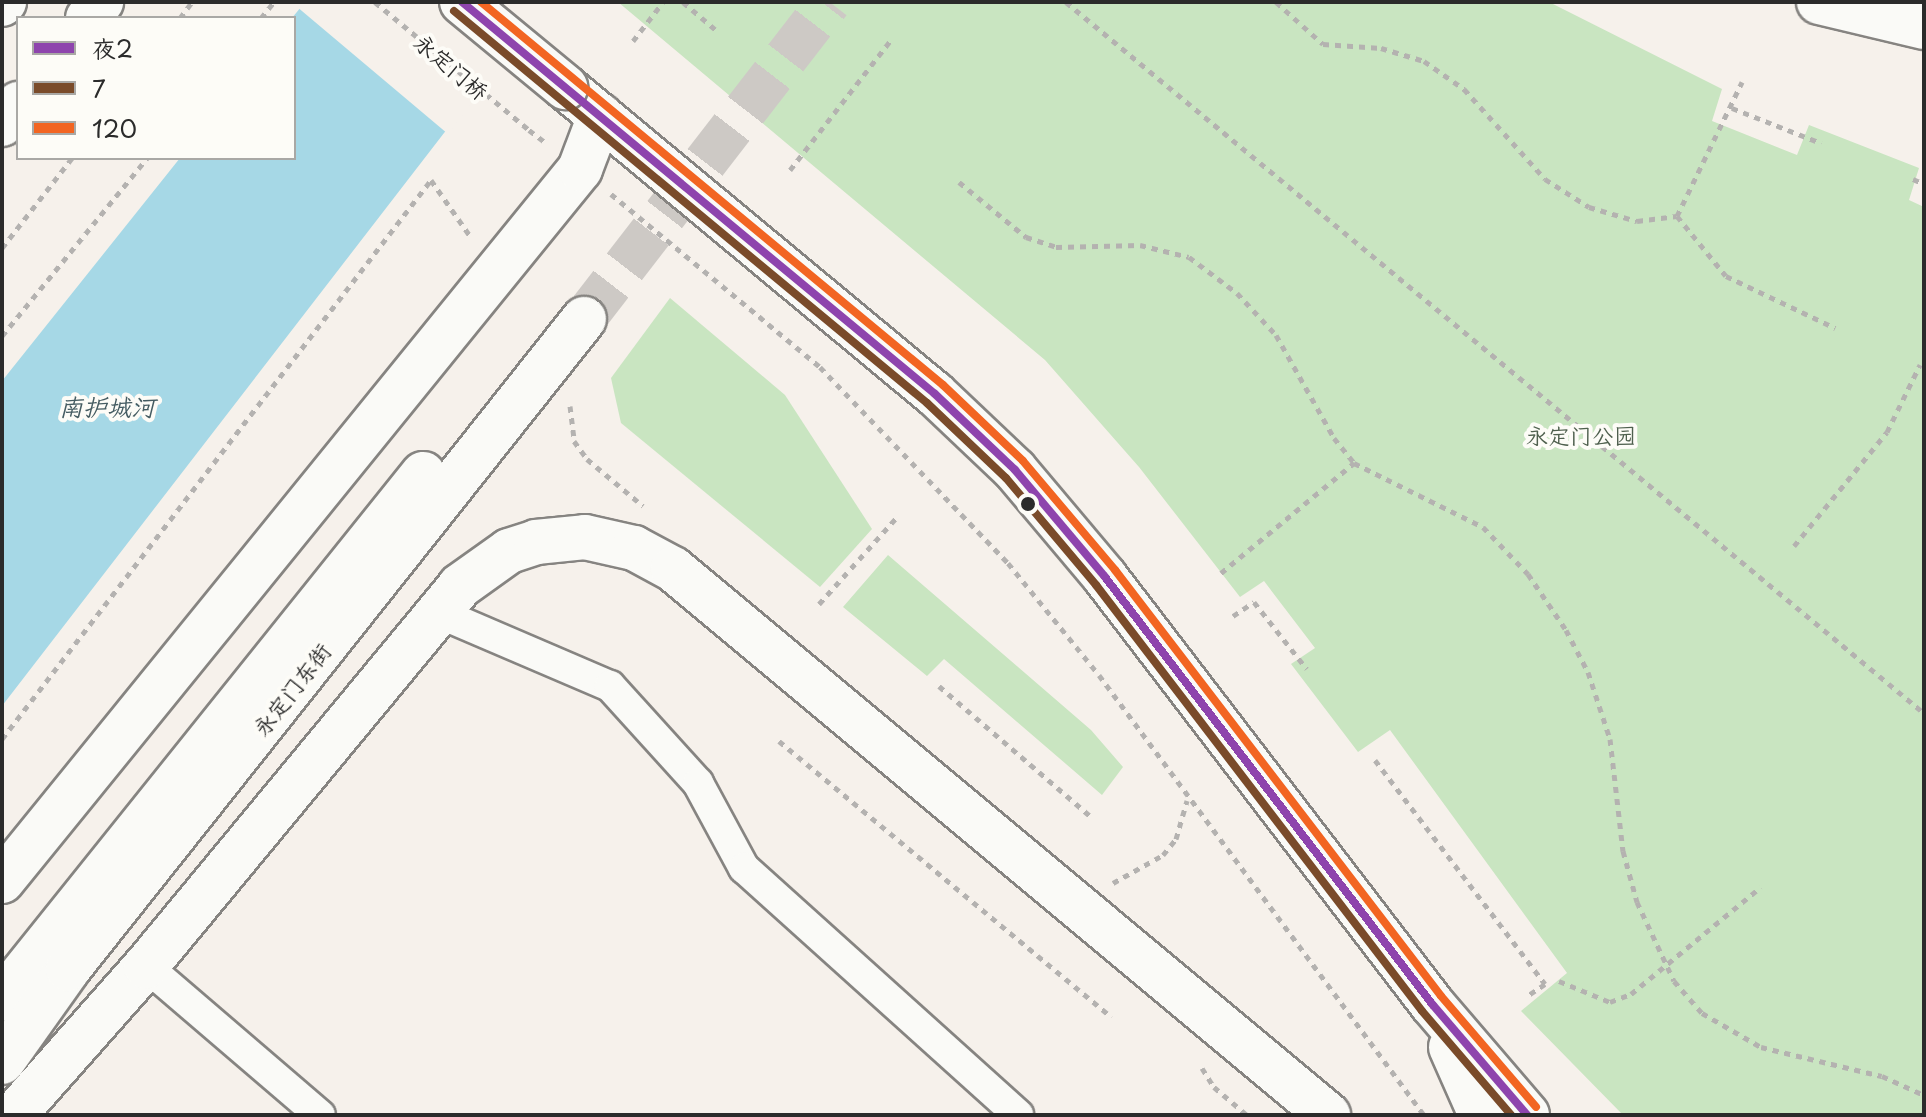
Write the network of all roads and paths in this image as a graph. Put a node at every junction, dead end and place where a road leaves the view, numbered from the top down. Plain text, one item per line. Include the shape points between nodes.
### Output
1 (375, 2) edge
2 (462, 2) edge
3 (663, 2) edge
4 (683, 2) edge
5 (1066, 2) edge
6 (1276, 2) edge
7 (1819, 2) edge
8 (1924, 27) edge
9 (716, 30) dead end
10 (633, 41) dead end
11 (890, 41) dead end
12 (1742, 82) dead end
13 (16, 106) edge
14 (1732, 108) junction
15 (600, 116) junction
16 (2, 124) edge
17 (529, 130) dead end
18 (1821, 143) dead end
19 (70, 160) edge
20 (145, 160) edge
21 (580, 169) junction
22 (790, 170) dead end
23 (1913, 179) dead end
24 (431, 180) dead end
25 (959, 182) dead end
26 (1924, 184) edge
27 (1677, 216) junction
28 (2, 248) edge
29 (1835, 328) dead end
30 (2, 336) edge
31 (1920, 365) dead end
32 (1354, 463) junction
33 (897, 517) dead end
34 (1794, 546) dead end
35 (1221, 573) dead end
36 (819, 604) dead end
37 (437, 612) junction
38 (1233, 616) dead end
39 (1307, 669) dead end
40 (939, 686) dead end
41 (1924, 713) edge
42 (2, 739) edge
43 (779, 741) dead end
44 (1375, 760) dead end
45 (1090, 816) dead end
46 (2, 881) edge
47 (1761, 887) dead end
48 (146, 966) junction
49 (1666, 966) junction
50 (1559, 981) dead end
51 (1527, 996) dead end
52 (2, 999) edge
53 (1432, 1004) junction
54 (1111, 1017) dead end
55 (2, 1062) edge
56 (1924, 1095) edge
57 (14, 1115) edge
58 (320, 1115) edge
59 (1018, 1115) edge
60 (1328, 1115) edge
61 (1424, 1115) edge
62 (1481, 1115) edge
63 (1527, 1115) edge

1 - 17 path, 永定门桥, bridge
2 - 15 main road, bridge
3 - 10 path
4 - 9 path
5 - 41 path
6 - 27 path via 1323,44 1381,48 1424,61 1464,89 1545,179 1589,207 1637,221
7 - 8 main road
11 - 22 path
12 - 14 path
13 - 16 main road
14 - 18 path
14 - 27 path
15 - 21 main road
15 - 53 main road via 935,394 1015,470 1105,577
19 - 28 path
20 - 30 path
21 - 46 main road
21 - 61 path via 820,367 1008,563 1099,675
23 - 26 path
24 - 42 path
25 - 32 path via 1026,237 1056,247 1140,245 1189,257 1237,293 1276,335 1334,438
27 - 29 path via 1726,276
31 - 34 path via 1887,432
32 - 35 path
32 - 49 path via 1483,527 1528,574 1566,630 1588,672 1610,739 1623,851 1637,902
33 - 36 path
37 - 48 main road
37 - 59 street via 610,686 698,783 744,868
37 - 60 main road via 488,563 536,542 602,539 656,557
38 - 39 path via 1254,602
40 - 45 path
43 - 54 path
44 - 51 path via 1545,984
47 - 49 path
48 - 57 main road
48 - 58 street
49 - 50 path via 1631,994 1610,1002
49 - 56 path via 1702,1013 1761,1047 1882,1076
52 - 55 main road, 永定门东街 via 573,310
53 - 62 main road
53 - 63 main road

